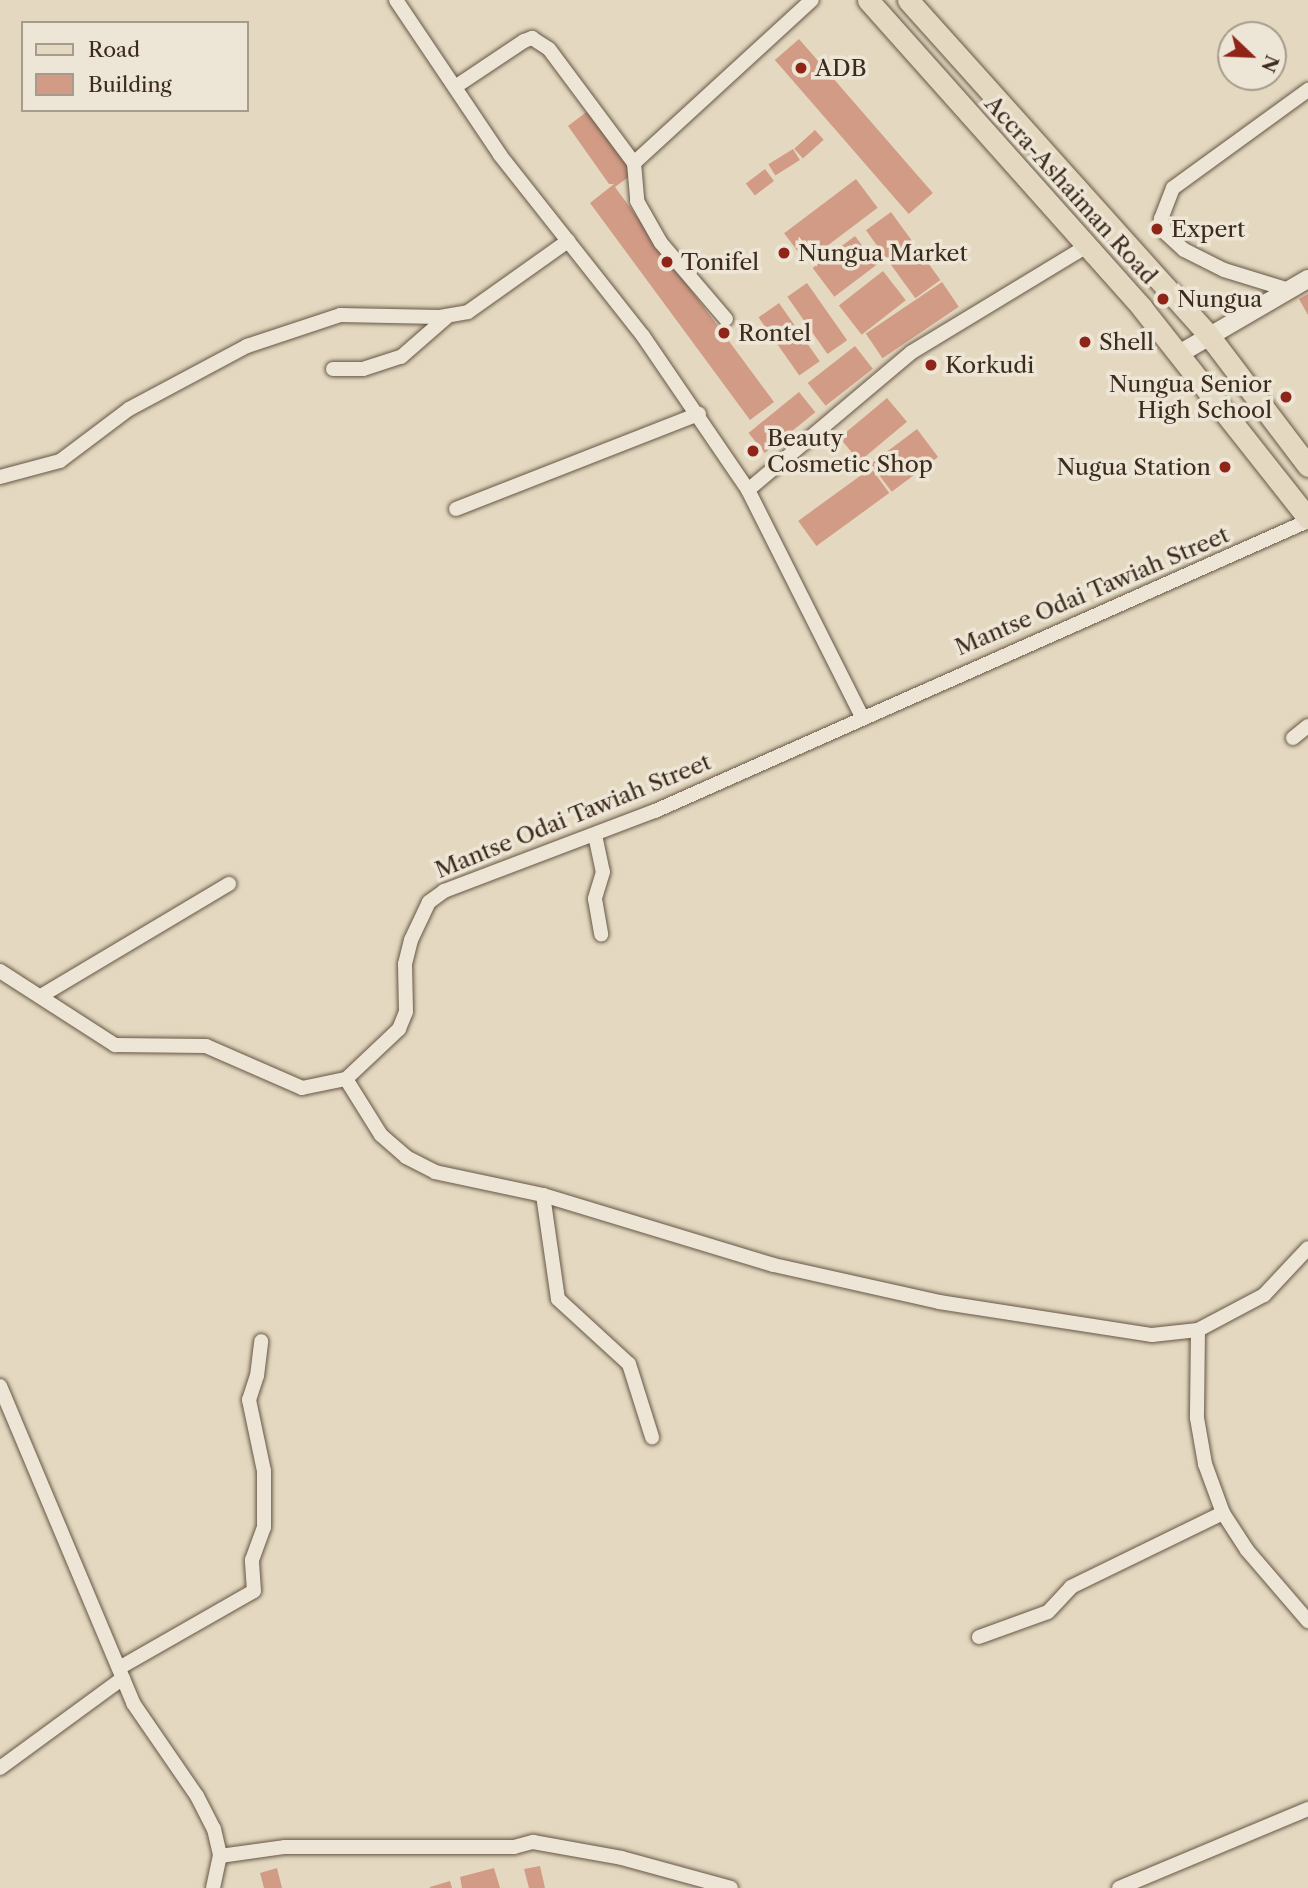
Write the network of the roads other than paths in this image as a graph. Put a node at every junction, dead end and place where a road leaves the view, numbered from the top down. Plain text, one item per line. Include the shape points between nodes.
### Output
1 (397, 0) edge
2 (812, 0) edge
3 (868, 0) edge
4 (908, 0) edge
5 (455, 87) junction
6 (1308, 90) edge
7 (634, 163) junction
8 (568, 241) junction
9 (1087, 246) junction
10 (1308, 279) edge
11 (1289, 290) junction
12 (448, 316) junction
13 (726, 319) dead end
14 (1206, 333) junction
15 (1179, 354) junction
16 (333, 369) dead end
17 (699, 414) junction
18 (1308, 466) edge
19 (0, 477) edge
20 (748, 490) junction
21 (456, 509) dead end
22 (1308, 520) edge
23 (861, 715) junction
24 (1308, 726) edge
25 (1293, 738) dead end
26 (595, 835) junction
27 (229, 884) dead end
28 (601, 934) dead end
29 (0, 971) edge
30 (41, 996) junction
31 (346, 1079) junction
32 (542, 1195) junction
33 (1308, 1248) edge
34 (1198, 1330) junction
35 (261, 1340) dead end
36 (0, 1386) edge
37 (652, 1437) dead end
38 (1223, 1513) junction
39 (1308, 1621) edge
40 (979, 1637) dead end
41 (121, 1673) junction
42 (0, 1768) edge
43 (1308, 1809) edge
44 (220, 1856) junction
45 (213, 1888) edge
46 (731, 1888) edge
47 (1119, 1888) edge

1 - 5 street
2 - 7 street
3 - 9 main road, Accra-Ashaiman Road
4 - 14 main road, Accra-Ashaiman Road
5 - 7 street via 514,46 532,38 540,41
5 - 8 street via 500,155
6 - 11 street via 1181,182 1165,203 1161,219 1165,232 1184,250 1224,270
7 - 13 street via 637,201 661,243
8 - 12 street via 483,302
8 - 17 street
9 - 15 main road, Accra-Ashaiman Road
9 - 20 street via 912,352
10 - 11 street
11 - 14 street
12 - 16 street via 401,357 363,369
12 - 19 street via 340,315 247,346 129,409 60,461
14 - 15 street
14 - 18 main road, Accra-Ashaiman Road
15 - 22 main road, Accra-Ashaiman Road
17 - 20 street
17 - 21 street
20 - 23 street
22 - 23 street, Mantse Odai Tawiah Street via 1280,537
23 - 26 street, Mantse Odai Tawiah Street
24 - 25 street
26 - 28 street via 603,872 595,899
26 - 31 street, Mantse Odai Tawiah Street via 454,887 429,902 405,964 406,1012 399,1030
27 - 30 street
29 - 30 street
30 - 31 street via 115,1045 206,1046 302,1088
31 - 32 street via 381,1135 406,1157 435,1172
32 - 34 street via 774,1265 939,1302 1152,1335
32 - 37 street via 558,1299 629,1364
33 - 34 street via 1264,1295
34 - 38 street via 1197,1418 1205,1464
35 - 41 street via 249,1400 264,1471 264,1527 253,1560 254,1591
36 - 41 street
38 - 39 street via 1247,1550
38 - 40 street via 1071,1587 1038,1618
41 - 42 street
41 - 44 street via 143,1720 197,1796 214,1829
43 - 47 street
44 - 45 street
44 - 46 street via 285,1847 514,1847 533,1842 622,1858

